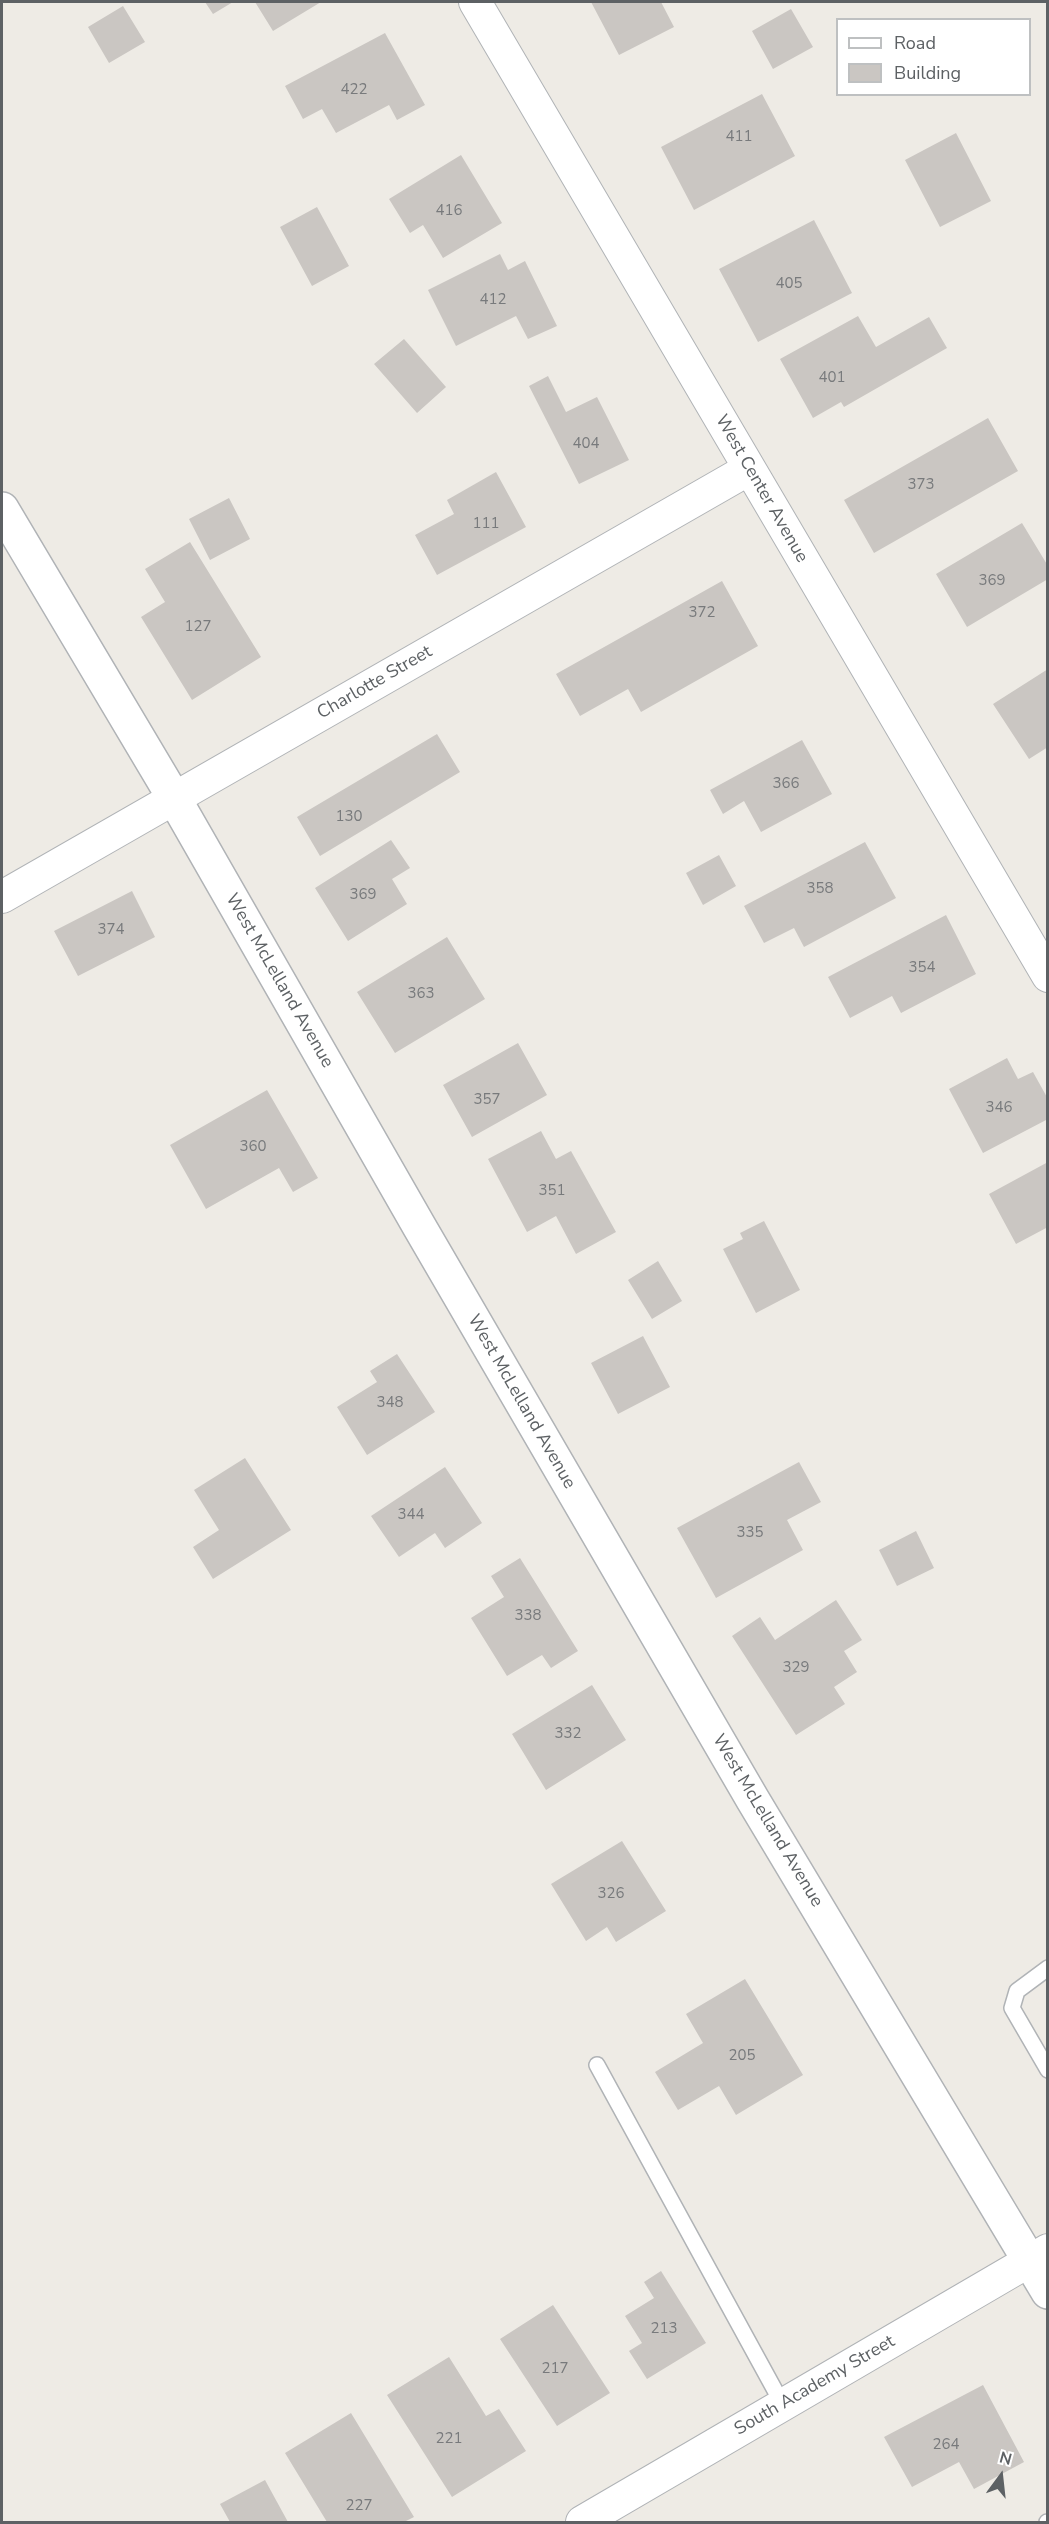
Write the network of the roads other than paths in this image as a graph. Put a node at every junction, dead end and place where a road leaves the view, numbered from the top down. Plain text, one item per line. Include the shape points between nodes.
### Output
1 (475, 2) edge
2 (749, 469) junction
3 (2, 509) edge
4 (174, 798) junction
5 (2, 897) edge
6 (1047, 976) edge
7 (1047, 1968) edge
8 (597, 2065) dead end
9 (1047, 2070) edge
10 (1039, 2255) edge
11 (1047, 2292) edge
12 (783, 2405) junction
13 (582, 2523) edge

1 - 2 street, West Center Avenue
2 - 4 street, Charlotte Street
2 - 6 street, West Center Avenue
3 - 4 street, West McLelland Avenue
4 - 5 street, Charlotte Street
4 - 10 street, West McLelland Avenue via 747,1790
7 - 9 lane via 1017,1991 1012,2008
8 - 12 lane
10 - 11 street, West McLelland Avenue
10 - 12 street, South Academy Street
12 - 13 street, South Academy Street

